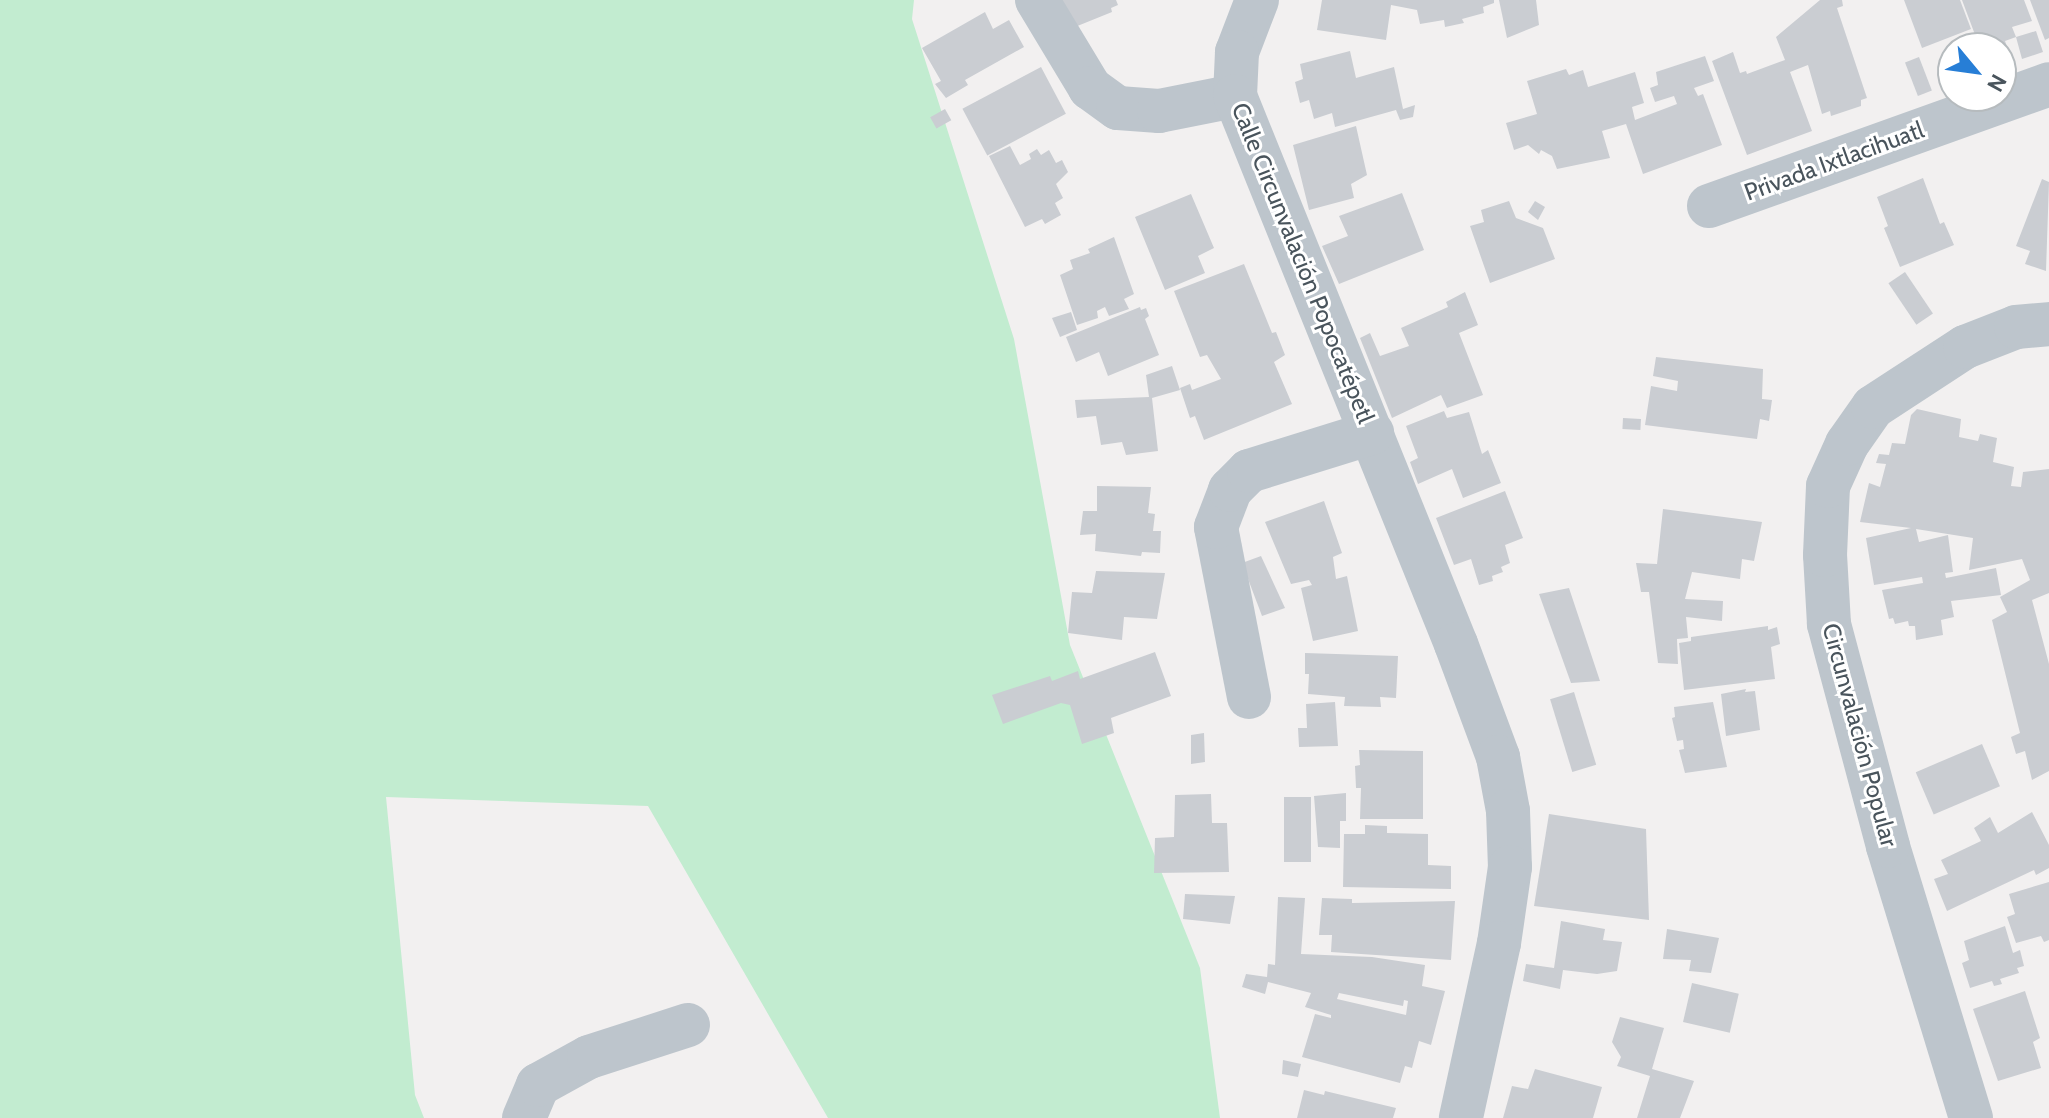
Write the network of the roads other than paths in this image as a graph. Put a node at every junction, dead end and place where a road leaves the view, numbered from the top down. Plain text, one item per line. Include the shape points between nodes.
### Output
1 (1037, 0) edge
2 (1257, 0) edge
3 (2049, 84) edge
4 (1235, 96) junction
5 (1709, 206) dead end
6 (2049, 324) edge
7 (1372, 433) junction
8 (1249, 697) dead end
9 (688, 1025) dead end
10 (524, 1118) edge
11 (1461, 1118) edge
12 (1971, 1118) edge

1 - 4 street via 1090,88 1118,108 1159,111
2 - 4 street, Calle Circunvalación Popocatépetl via 1237,52
3 - 5 street, Privada Ixtlacihuatl
4 - 7 street, Calle Circunvalación Popocatépetl
6 - 12 street, Circunvalación Popular via 2016,327 1965,347 1873,407 1847,444 1828,486 1829,624 1888,846
7 - 8 street via 1249,471 1230,490 1216,527
7 - 11 street via 1498,757 1508,811 1510,867 1499,943
9 - 10 street via 589,1057 538,1085

